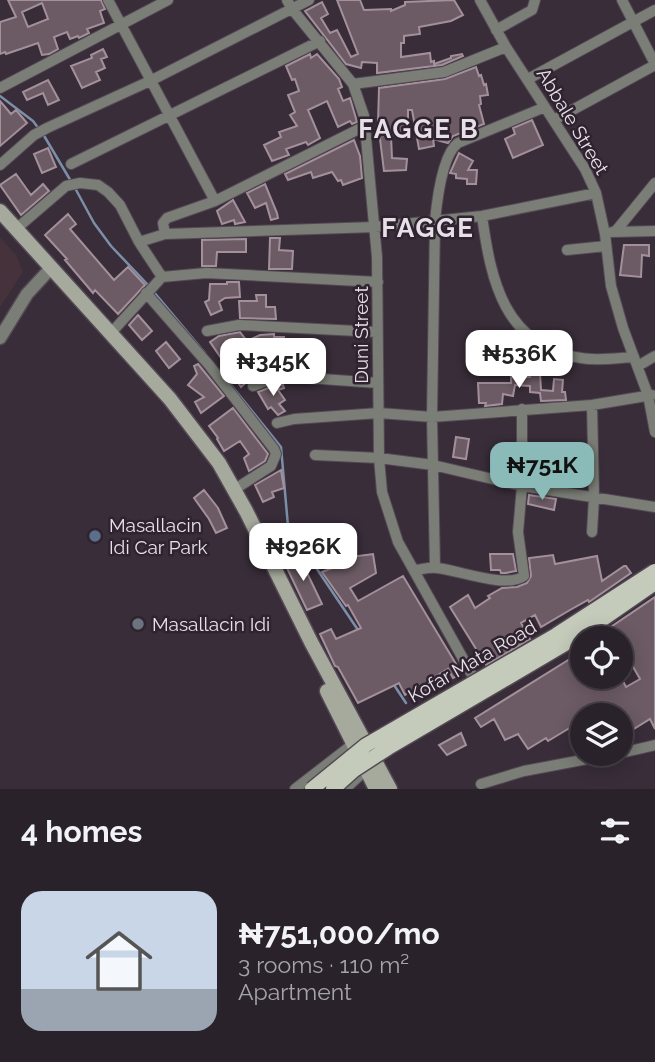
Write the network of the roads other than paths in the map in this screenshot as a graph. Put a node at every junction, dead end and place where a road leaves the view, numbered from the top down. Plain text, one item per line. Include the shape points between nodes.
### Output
1 (108, 0) edge
2 (168, 0) edge
3 (309, 0) edge
4 (480, 0) edge
5 (535, 0) edge
6 (622, 0) edge
7 (289, 5) edge
8 (655, 10) edge
9 (633, 21) junction
10 (121, 25) junction
11 (496, 30) junction
12 (320, 41) junction
13 (506, 47) junction
14 (655, 65) edge
15 (528, 79) junction
16 (150, 81) junction
17 (353, 85) junction
18 (0, 88) edge
19 (545, 107) junction
20 (168, 116) junction
21 (554, 120) junction
22 (365, 126) junction
23 (71, 164) dead end
24 (0, 165) edge
25 (655, 183) edge
26 (596, 193) junction
27 (215, 201) junction
28 (0, 211) edge
29 (482, 216) junction
30 (435, 221) junction
31 (0, 223) edge
32 (375, 227) junction
33 (16, 229) junction
34 (655, 231) edge
35 (610, 233) junction
36 (165, 234) junction
37 (139, 242) junction
38 (606, 246) junction
39 (566, 250) dead end
40 (48, 270) junction
41 (162, 277) junction
42 (378, 282) junction
43 (146, 293) junction
44 (207, 331) dead end
45 (377, 332) junction
46 (111, 333) junction
47 (0, 338) edge
48 (655, 356) edge
49 (636, 362) junction
50 (378, 383) junction
51 (253, 386) dead end
52 (652, 395) edge
53 (592, 405) junction
54 (522, 409) junction
55 (379, 413) junction
56 (432, 417) junction
57 (277, 423) dead end
58 (655, 432) edge
59 (315, 456) dead end
60 (379, 458) junction
61 (433, 466) junction
62 (522, 486) junction
63 (235, 489) junction
64 (594, 498) junction
65 (655, 507) edge
66 (592, 532) dead end
67 (435, 568) junction
68 (416, 570) junction
69 (655, 571) edge
70 (655, 583) edge
71 (655, 590) edge
72 (471, 673) dead end
73 (358, 740) junction
74 (655, 745) edge
75 (633, 750) edge
76 (570, 762) edge
77 (371, 765) junction
78 (481, 783) dead end
79 (295, 789) edge
80 (313, 789) edge
81 (333, 789) edge
82 (345, 789) edge
83 (376, 789) edge
84 (390, 789) edge

1 - 10 street
2 - 10 street
3 - 7 street
4 - 11 street, Abbale Street
5 - 11 street via 532,10
6 - 9 street
7 - 12 street, Duni Street
7 - 16 street
8 - 9 street
9 - 14 street
9 - 15 street
10 - 16 street
10 - 18 street
11 - 13 street, Abbale Street
12 - 17 street, Duni Street
12 - 20 street
13 - 15 street, Abbale Street
13 - 17 street via 444,72
14 - 21 street
15 - 19 street, Abbale Street
16 - 20 street
16 - 24 street via 34,135
17 - 22 street, Duni Street
19 - 21 street, Abbale Street
19 - 30 street via 452,148
20 - 23 street
20 - 27 street
21 - 26 street, Abbale Street
22 - 27 street
22 - 32 street, Duni Street
25 - 35 street
26 - 29 street
26 - 35 street, Abbale Street
27 - 36 street via 167,218
28 - 33 main road
29 - 30 street
29 - 49 street via 495,286 520,329 566,355
30 - 32 street
30 - 56 street
31 - 40 main road
32 - 36 street
32 - 42 street, Duni Street
33 - 37 street via 66,186 80,183 98,185 108,192
33 - 40 main road
34 - 35 street
35 - 38 street, Abbale Street
36 - 37 street
37 - 41 street
38 - 39 street
38 - 49 street, Abbale Street via 611,286
40 - 46 main road
40 - 47 street
40 - 73 main road via 166,404 220,479
41 - 42 street via 206,273
41 - 43 street
42 - 45 street, Duni Street
43 - 46 street
43 - 63 street via 274,449 271,466
44 - 45 street via 239,325
45 - 50 street, Duni Street
46 - 63 main road via 189,422
48 - 49 street
49 - 52 street, Abbale Street
50 - 51 street via 294,377
50 - 55 street, Duni Street
52 - 53 street
52 - 58 street, Abbale Street
53 - 54 street
53 - 64 street
54 - 56 street
54 - 62 street
55 - 56 street
55 - 57 street
55 - 60 street, Duni Street
56 - 61 street
59 - 60 street
60 - 61 street
60 - 68 street, Duni Street via 388,517
61 - 62 street
61 - 67 street
62 - 64 street
62 - 67 street via 518,532 522,578 499,579
63 - 73 main road
64 - 65 street
64 - 66 street
67 - 68 street
68 - 72 street, Duni Street
69 - 80 main road, Kofar Mata Road, bridge via 366,746
70 - 81 main road, Kofar Mata Road, bridge via 577,637 388,748
71 - 77 street
73 - 77 main road
73 - 79 street
74 - 75 street
76 - 78 street
77 - 82 street
77 - 83 main road
77 - 84 main road

